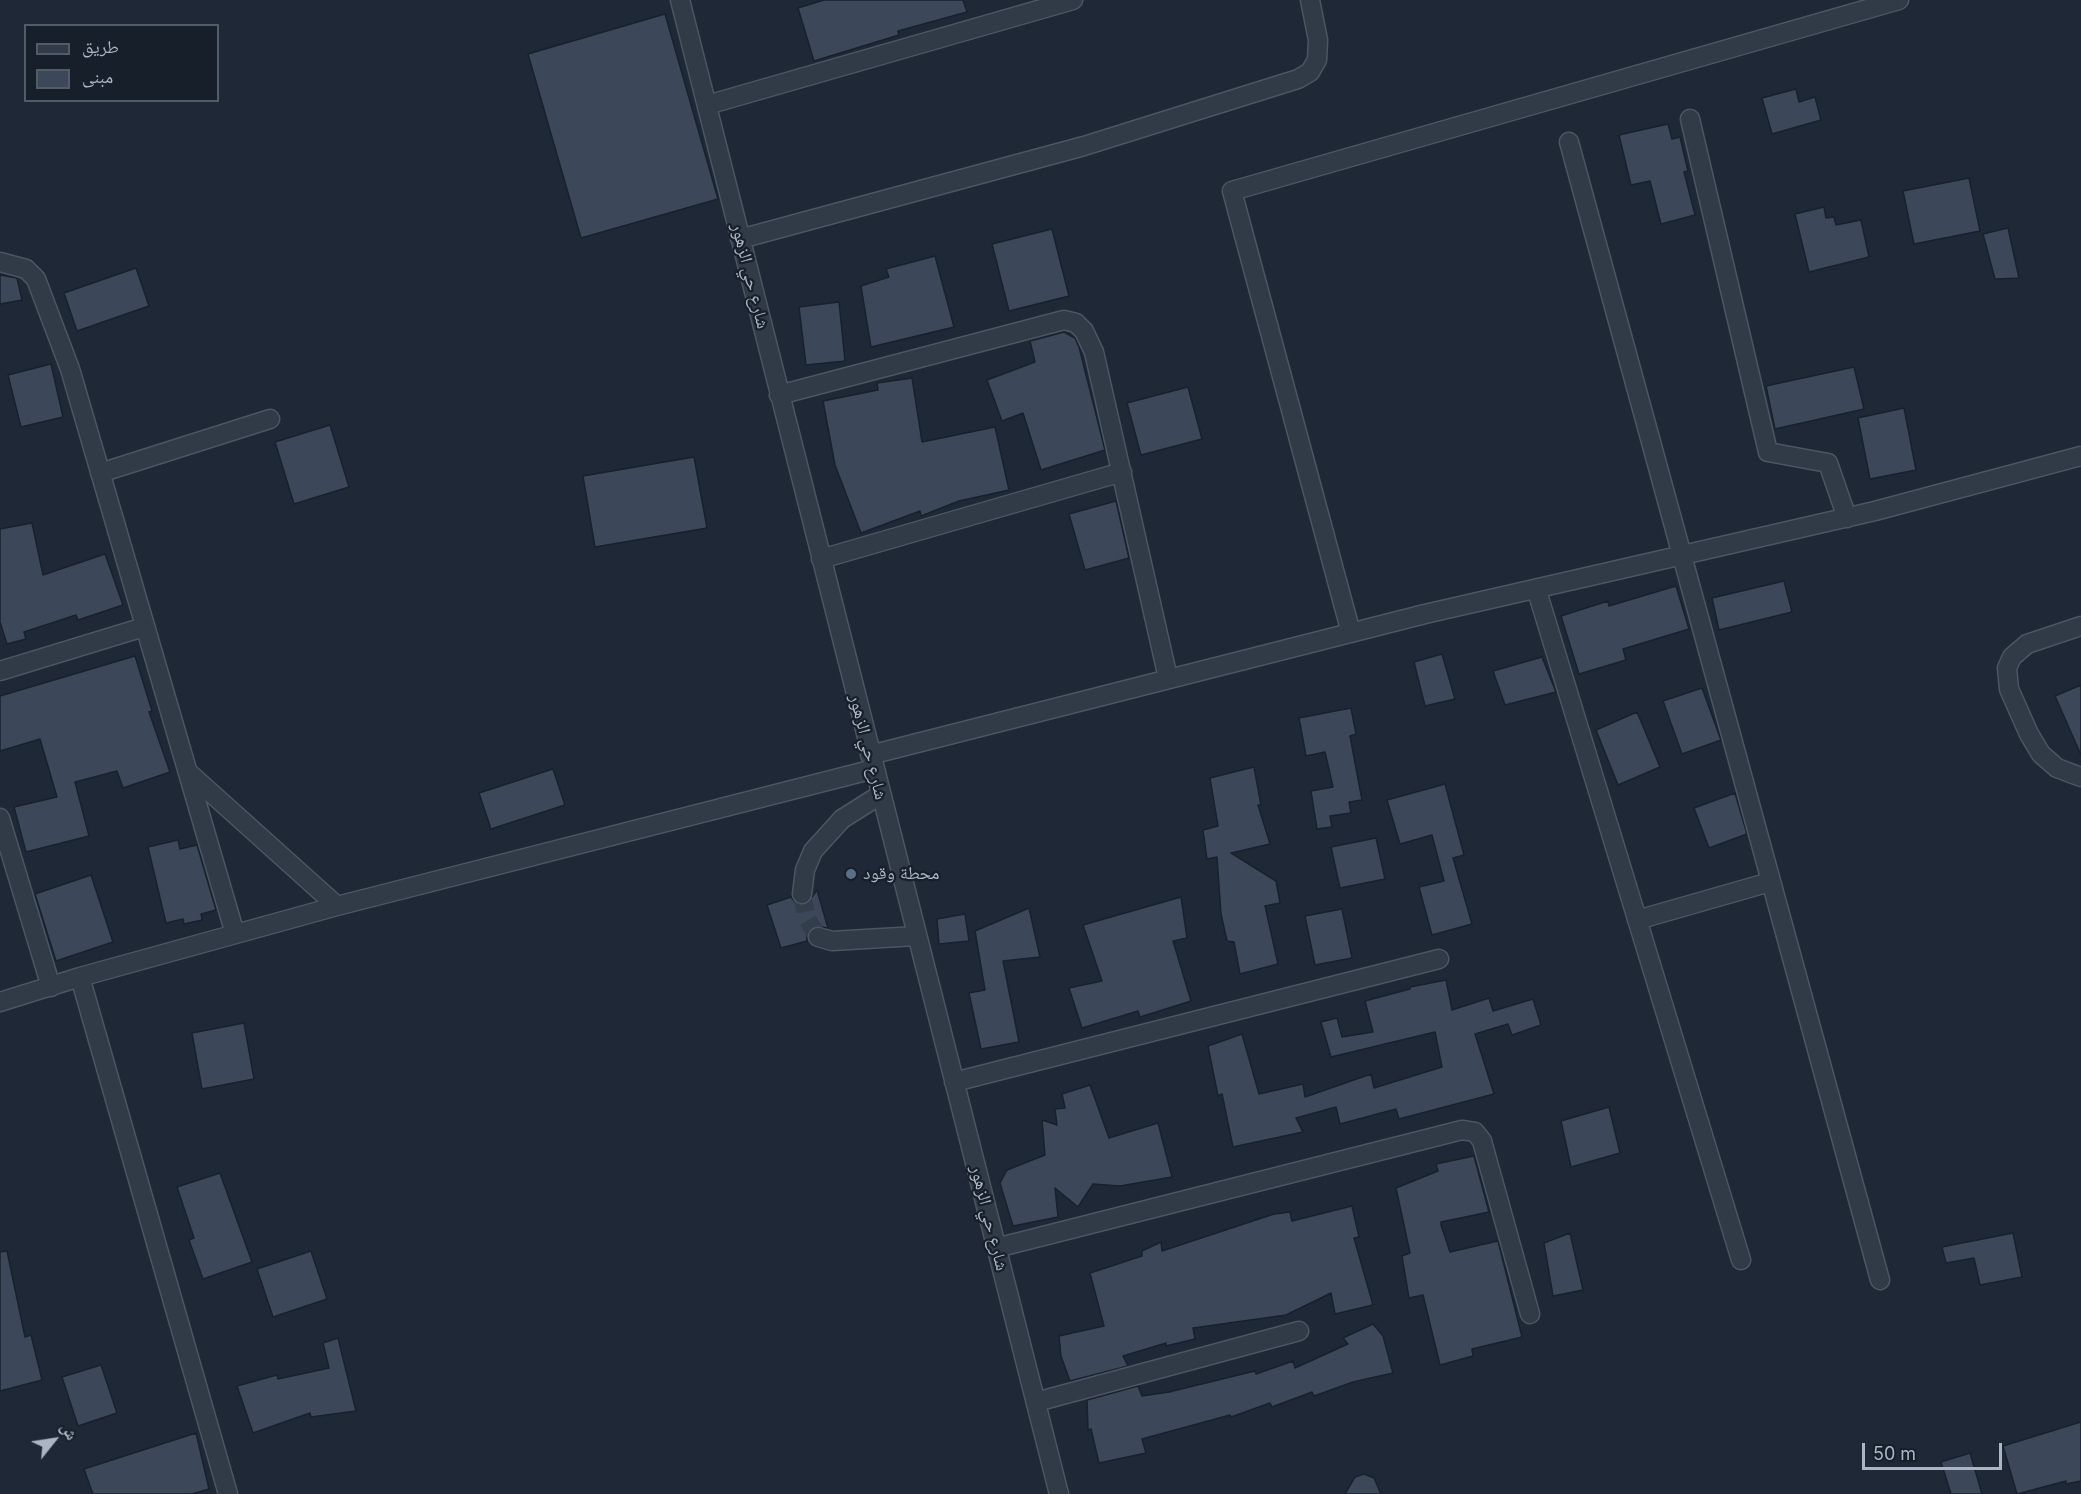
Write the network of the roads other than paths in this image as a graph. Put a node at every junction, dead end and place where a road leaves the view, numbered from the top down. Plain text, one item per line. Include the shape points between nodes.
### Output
1 (680, 0) edge
2 (1073, 0) edge
3 (1310, 0) edge
4 (1899, 0) edge
5 (707, 105) junction
6 (1690, 119) dead end
7 (1569, 142) dead end
8 (740, 240) junction
9 (0, 262) edge
10 (780, 395) junction
11 (270, 419) dead end
12 (2081, 456) edge
13 (1122, 472) junction
14 (100, 473) junction
15 (1847, 518) junction
16 (1684, 556) junction
17 (821, 559) junction
18 (1537, 591) junction
19 (2081, 626) edge
20 (144, 627) junction
21 (1351, 633) junction
22 (0, 671) edge
23 (1168, 678) junction
24 (872, 762) junction
25 (189, 773) junction
26 (2081, 777) edge
27 (880, 795) junction
28 (0, 818) edge
29 (1770, 882) junction
30 (802, 894) tunnel mouth
31 (337, 906) junction
32 (1637, 920) junction
33 (235, 934) junction
34 (916, 936) junction
35 (818, 937) dead end
36 (1438, 959) dead end
37 (80, 977) junction
38 (51, 987) junction
39 (0, 1002) edge
40 (954, 1082) junction
41 (996, 1248) junction
42 (1741, 1260) dead end
43 (1880, 1280) dead end
44 (1530, 1314) dead end
45 (1299, 1331) dead end
46 (1036, 1402) junction
47 (228, 1494) edge
48 (1059, 1494) edge

1 - 5 street, شارع حي الزهور
2 - 5 street
3 - 8 street via 1318,40 1317,60 1310,72 1298,79 1084,146
4 - 21 street via 1232,191
5 - 8 street, شارع حي الزهور
6 - 15 street via 1768,452 1828,463
7 - 16 street
8 - 10 street, شارع حي الزهور
9 - 14 street via 26,269 44,296
10 - 13 street via 1064,320 1076,323 1084,331 1094,352
10 - 17 street, شارع حي الزهور
11 - 14 street
12 - 15 street
13 - 17 street
13 - 23 street
14 - 20 street
15 - 16 street
16 - 18 street
16 - 29 street
17 - 24 street, شارع حي الزهور
18 - 21 street
18 - 32 street
19 - 26 street via 2027,644 2012,657 2007,668 2009,689 2041,754 2058,768
20 - 22 street
20 - 25 street
21 - 23 street
23 - 24 street
24 - 27 street, شارع حي الزهور
24 - 31 street
25 - 31 street
25 - 33 street
27 - 30 street via 842,819 813,851 805,870
27 - 34 street, شارع حي الزهور
28 - 38 street
29 - 32 street
29 - 43 street
31 - 33 street
32 - 42 street
33 - 37 street
34 - 35 street via 832,941
34 - 40 street, شارع حي الزهور
36 - 40 street
37 - 38 street
37 - 47 street
38 - 39 street
40 - 41 street, شارع حي الزهور
41 - 44 street via 1462,1130 1475,1132 1482,1141
41 - 46 street, شارع حي الزهور
45 - 46 street
46 - 48 street, شارع حي الزهور

